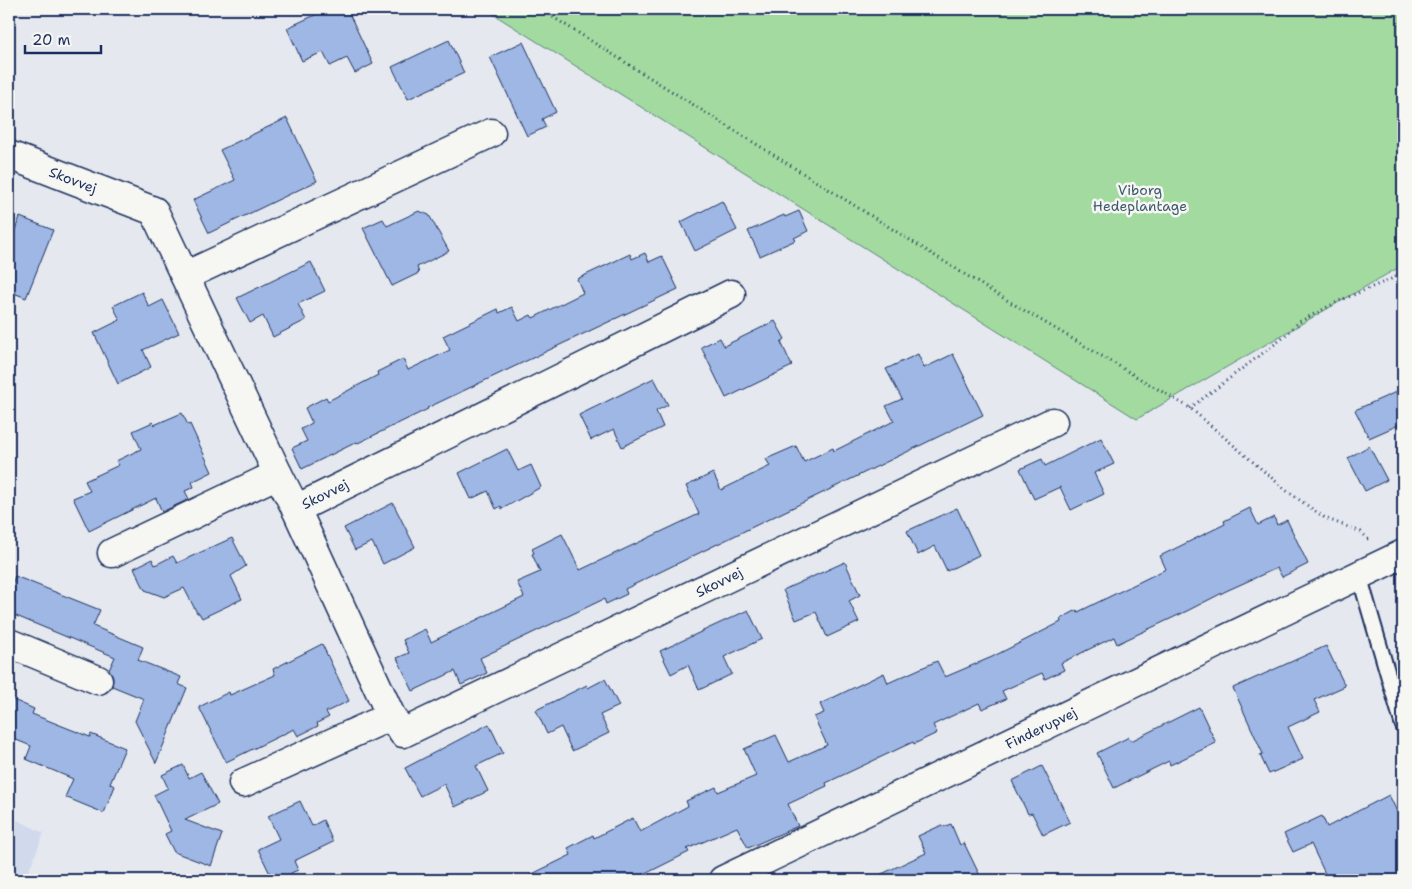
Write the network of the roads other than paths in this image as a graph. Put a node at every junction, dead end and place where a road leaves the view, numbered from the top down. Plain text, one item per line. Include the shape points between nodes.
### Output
1 (491, 133) dead end
2 (9, 155) edge
3 (185, 276) junction
4 (731, 294) dead end
5 (1053, 422) dead end
6 (278, 474) junction
7 (296, 509) junction
8 (112, 552) dead end
9 (1398, 556) edge
10 (1359, 575) junction
11 (9, 643) edge
12 (98, 680) dead end
13 (391, 716) junction
14 (1403, 726) edge
15 (243, 783) dead end
16 (724, 880) edge

1 - 3 street
2 - 3 street, Skovvej via 154,211
3 - 6 street, Skovvej
4 - 7 street, Skovvej
5 - 13 street, Skovvej via 403,733
6 - 7 street, Skovvej
6 - 8 street
7 - 13 street, Skovvej
9 - 10 street, Finderupvej
10 - 14 lane
10 - 16 street, Finderupvej
11 - 12 street
13 - 15 street

